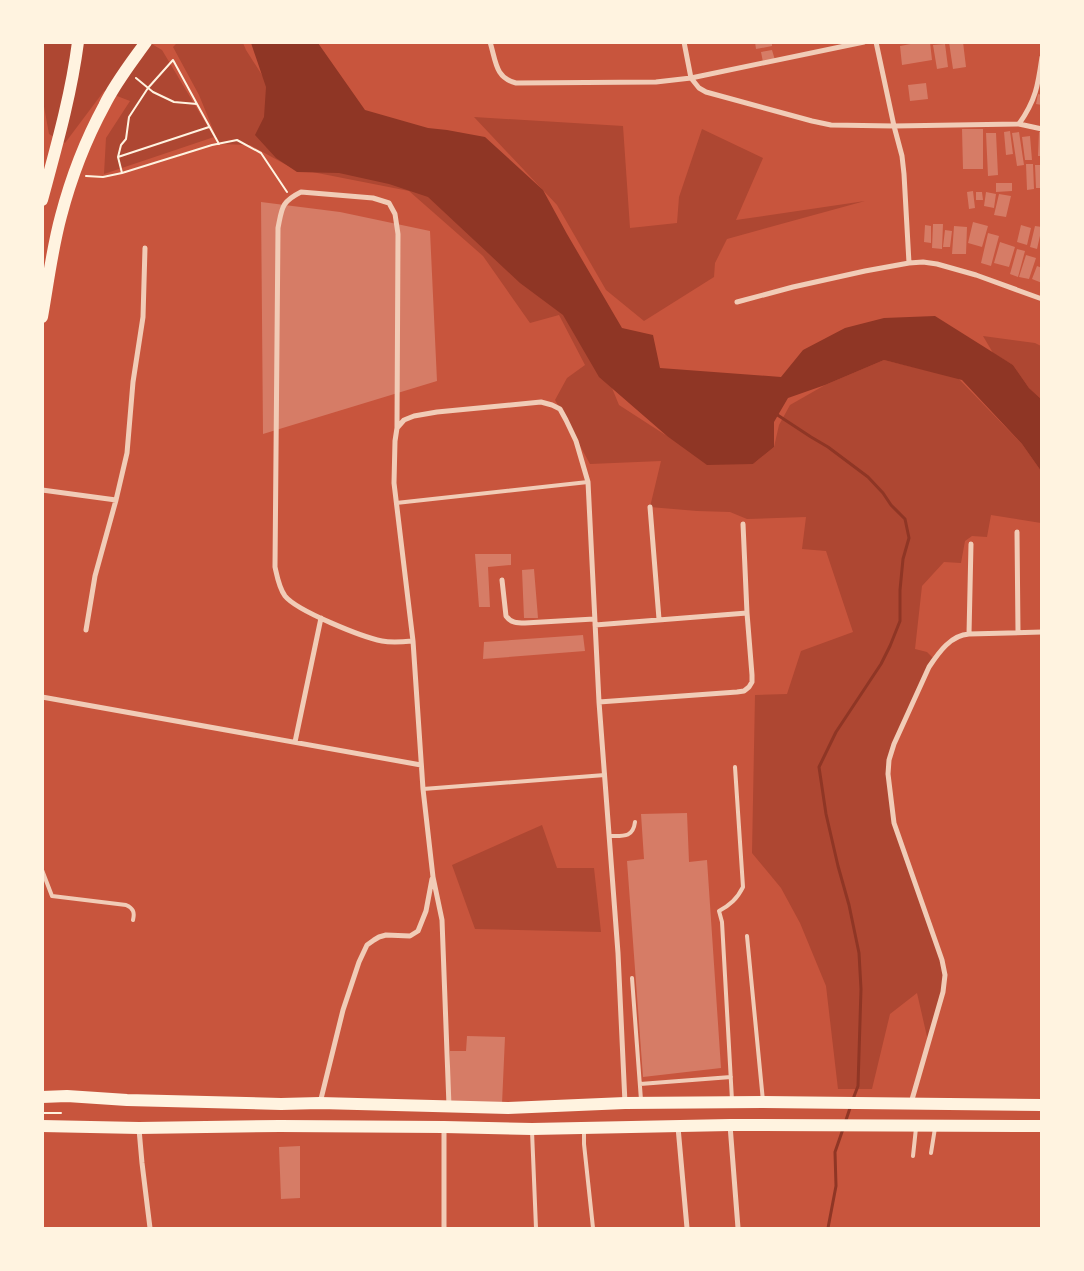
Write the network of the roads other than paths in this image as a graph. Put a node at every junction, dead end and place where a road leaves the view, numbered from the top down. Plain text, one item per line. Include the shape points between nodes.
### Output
1 (78, 42) edge
2 (146, 42) edge
3 (490, 42) edge
4 (684, 42) edge
5 (864, 42) edge
6 (876, 42) edge
7 (1042, 57) edge
8 (691, 78) junction
9 (1019, 124) junction
10 (894, 126) junction
11 (1042, 129) edge
12 (42, 200) edge
13 (146, 248) dead end
14 (909, 263) junction
15 (1042, 299) edge
16 (737, 302) dead end
17 (42, 317) edge
18 (397, 428) junction
19 (588, 482) junction
20 (42, 490) edge
21 (116, 500) junction
22 (396, 503) junction
23 (650, 507) dead end
24 (743, 524) dead end
25 (1017, 532) dead end
26 (971, 544) dead end
27 (502, 580) dead end
28 (747, 613) junction
29 (321, 618) junction
30 (660, 619) junction
31 (594, 622) junction
32 (86, 630) dead end
33 (1018, 632) junction
34 (1042, 632) edge
35 (969, 634) junction
36 (412, 641) junction
37 (42, 697) edge
38 (599, 702) junction
39 (295, 742) junction
40 (422, 765) junction
41 (735, 767) dead end
42 (605, 775) junction
43 (423, 789) junction
44 (635, 822) dead end
45 (609, 836) junction
46 (42, 870) edge
47 (433, 877) junction
48 (133, 920) dead end
49 (747, 936) dead end
50 (632, 978) dead end
51 (731, 1077) junction
52 (640, 1084) junction
53 (42, 1088) edge
54 (67, 1096) junction
55 (42, 1097) edge
56 (732, 1102) junction
57 (763, 1102) junction
58 (320, 1103) junction
59 (625, 1103) junction
60 (642, 1103) junction
61 (911, 1103) junction
62 (1042, 1105) edge
63 (449, 1107) junction
64 (730, 1125) junction
65 (42, 1126) edge
66 (678, 1126) junction
67 (916, 1126) junction
68 (935, 1126) junction
69 (1042, 1126) edge
70 (444, 1127) junction
71 (139, 1128) junction
72 (584, 1128) junction
73 (532, 1129) junction
74 (931, 1153) dead end
75 (913, 1156) dead end
76 (150, 1228) edge
77 (444, 1228) edge
78 (536, 1228) edge
79 (593, 1228) edge
80 (686, 1228) edge
81 (738, 1228) edge

1 - 12 highway via 63,123
2 - 17 highway via 124,71 84,145 61,216
3 - 8 street via 498,69 508,81 656,82
4 - 8 street
5 - 8 street
6 - 10 street
7 - 9 street via 1035,94
8 - 10 street via 706,92 812,122
9 - 10 street
9 - 11 street
10 - 14 street via 904,174
13 - 21 street via 143,317 127,454
14 - 15 street via 937,264
14 - 16 street
18 - 19 street via 414,416 541,402 552,405 560,409 576,441
18 - 22 street
18 - 29 street via 398,234 395,214 389,204 373,198 301,192 290,197 282,207 278,228 275,567 285,596
19 - 22 lane
19 - 31 street
20 - 21 street
21 - 32 street via 95,576
22 - 36 street
23 - 30 street
24 - 28 street
25 - 33 street
26 - 35 street
27 - 31 street via 509,620 525,623
28 - 30 street
28 - 38 street via 752,682 744,691
29 - 36 street via 382,641
29 - 39 street
30 - 31 street
31 - 38 street
33 - 34 street
33 - 35 street
35 - 61 street via 956,637 929,667 889,760 894,822 945,975
36 - 40 street
37 - 39 street
38 - 42 street
39 - 40 street
40 - 43 street
41 - 51 lane via 743,887 738,897 718,911 722,922
42 - 43 lane
42 - 45 street
43 - 47 street
44 - 45 lane via 630,834
45 - 59 street
46 - 48 lane via 52,896 126,905 134,910
47 - 58 street via 418,931 410,936 386,935 367,945 343,1010
47 - 63 street via 444,943
49 - 57 lane
50 - 52 lane
51 - 52 lane
51 - 56 lane
52 - 60 lane
53 - 54 highway
54 - 55 highway
54 - 58 highway
56 - 57 highway
56 - 60 highway
57 - 61 highway
58 - 63 highway
59 - 60 highway
59 - 63 highway
61 - 62 highway
64 - 66 highway
64 - 67 highway
64 - 81 street
65 - 71 highway
66 - 72 highway
66 - 80 street
67 - 68 highway
67 - 75 lane
68 - 69 highway
68 - 74 lane
70 - 71 highway
70 - 73 highway
70 - 77 street
71 - 76 street
72 - 73 highway
72 - 79 lane
73 - 78 lane

